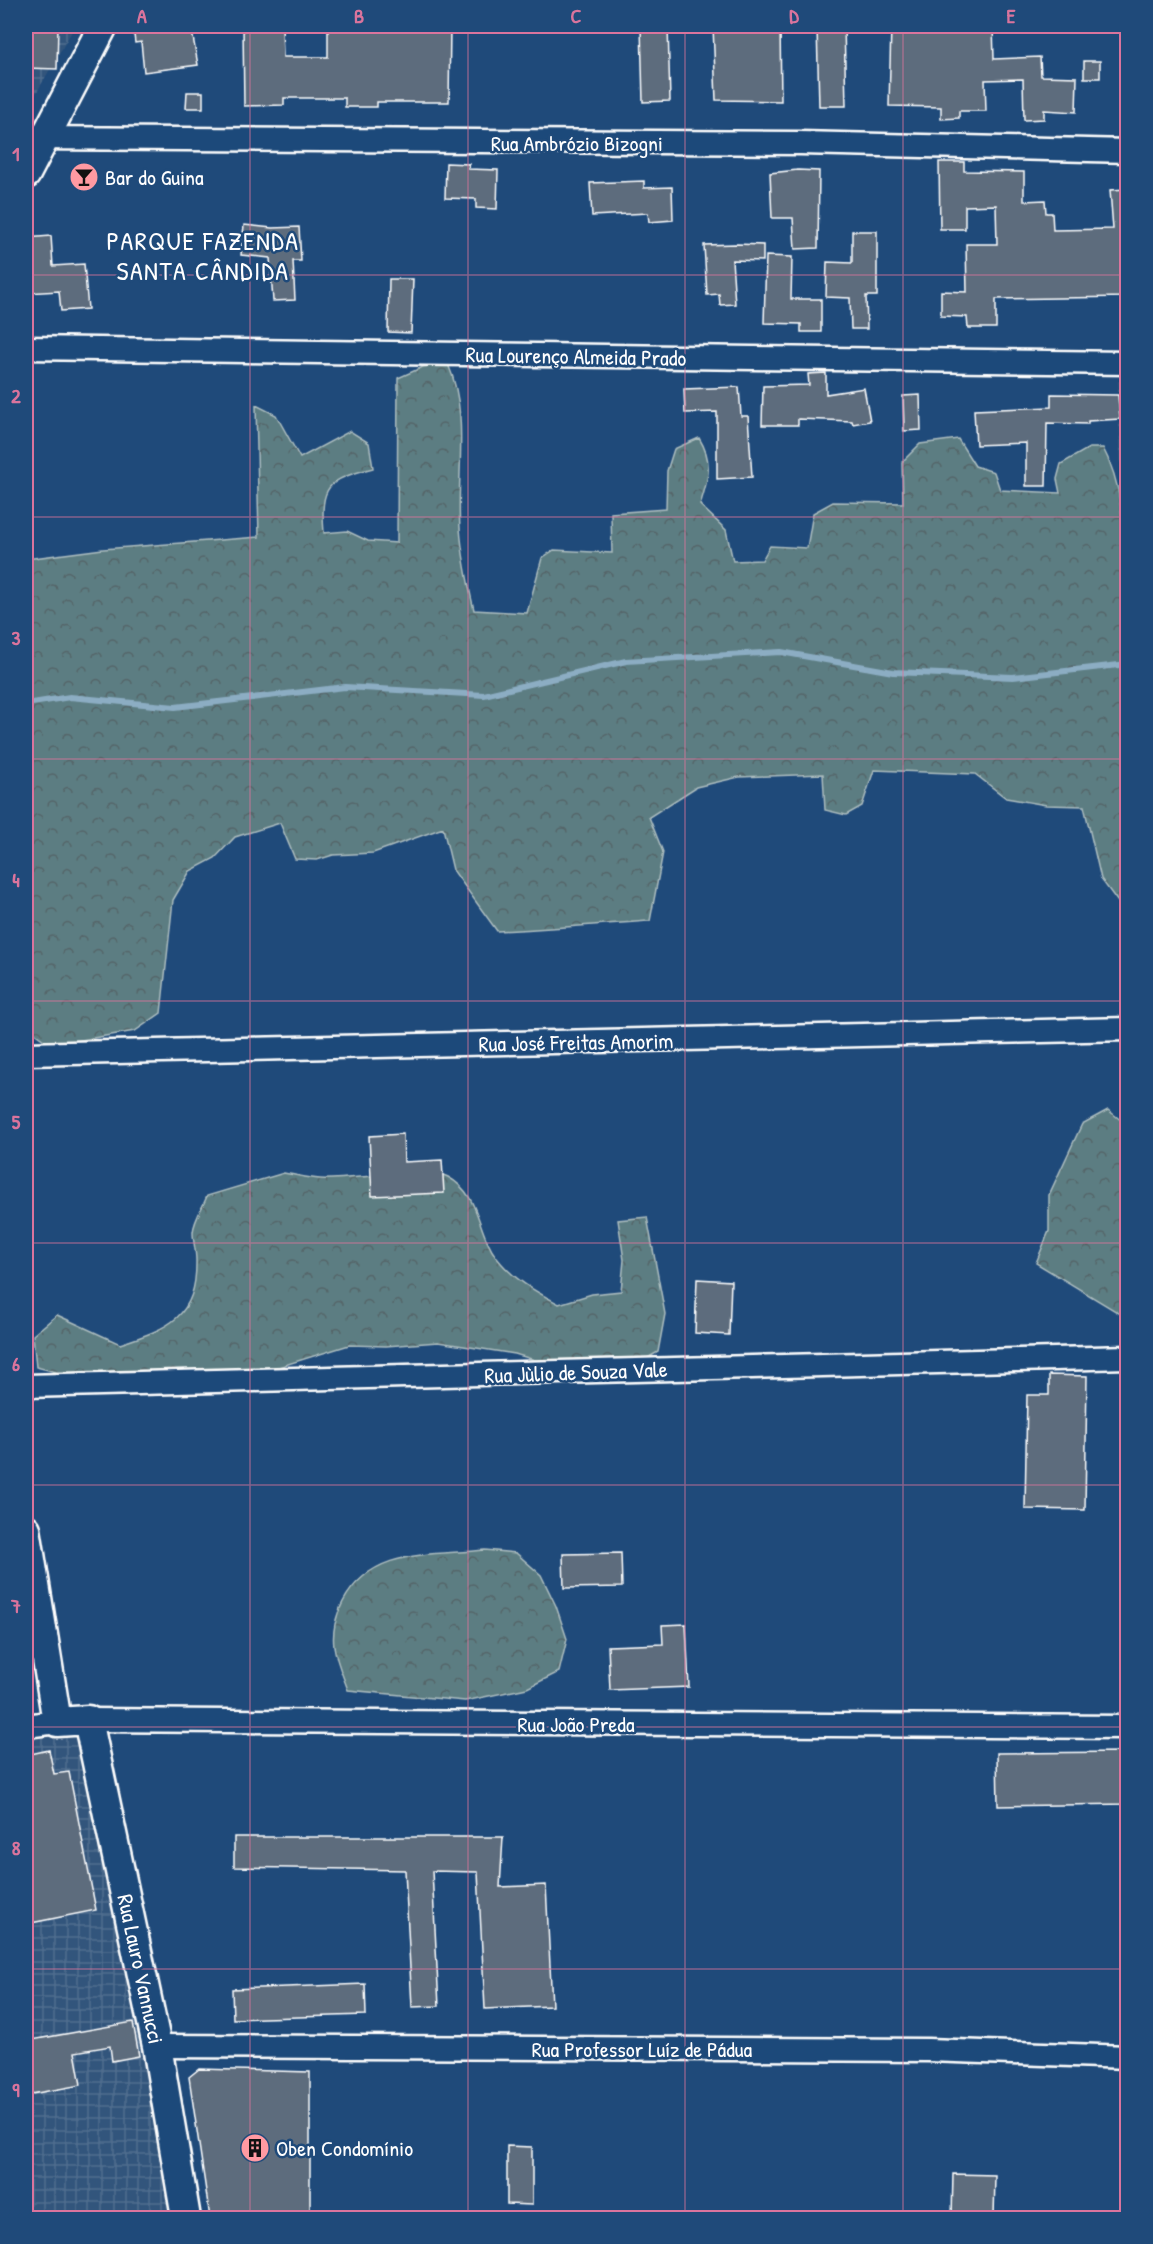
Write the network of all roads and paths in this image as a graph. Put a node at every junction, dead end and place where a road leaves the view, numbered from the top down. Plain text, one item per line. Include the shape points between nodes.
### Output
1 (103, 26) edge
2 (35, 138) edge
3 (1128, 151) edge
4 (26, 174) edge
5 (26, 348) edge
6 (1128, 363) edge
7 (1128, 1029) edge
8 (26, 1054) edge
9 (1128, 1357) edge
10 (26, 1386) edge
11 (26, 1529) edge
12 (88, 1720) junction
13 (57, 1722) junction
14 (26, 1726) edge
15 (1128, 1727) edge
16 (157, 2046) junction
17 (1128, 2057) edge
18 (186, 2218) edge

1 - 2 street
2 - 3 street, Rua Ambrózio Bizogni via 800,143
2 - 4 street
5 - 6 street, Rua Lourenço Almeida Prado
7 - 8 street, Rua José Freitas Amorim
9 - 10 street, Rua Jùlio de Souza Vale
11 - 13 street
12 - 13 street, Rua João Preda
12 - 15 street, Rua João Preda
12 - 16 street, Rua Lauro Vannucci
13 - 14 street, Rua João Preda
16 - 17 street, Rua Professor Luíz de Pádua via 916,2050
16 - 18 street, Rua Lauro Vannucci

